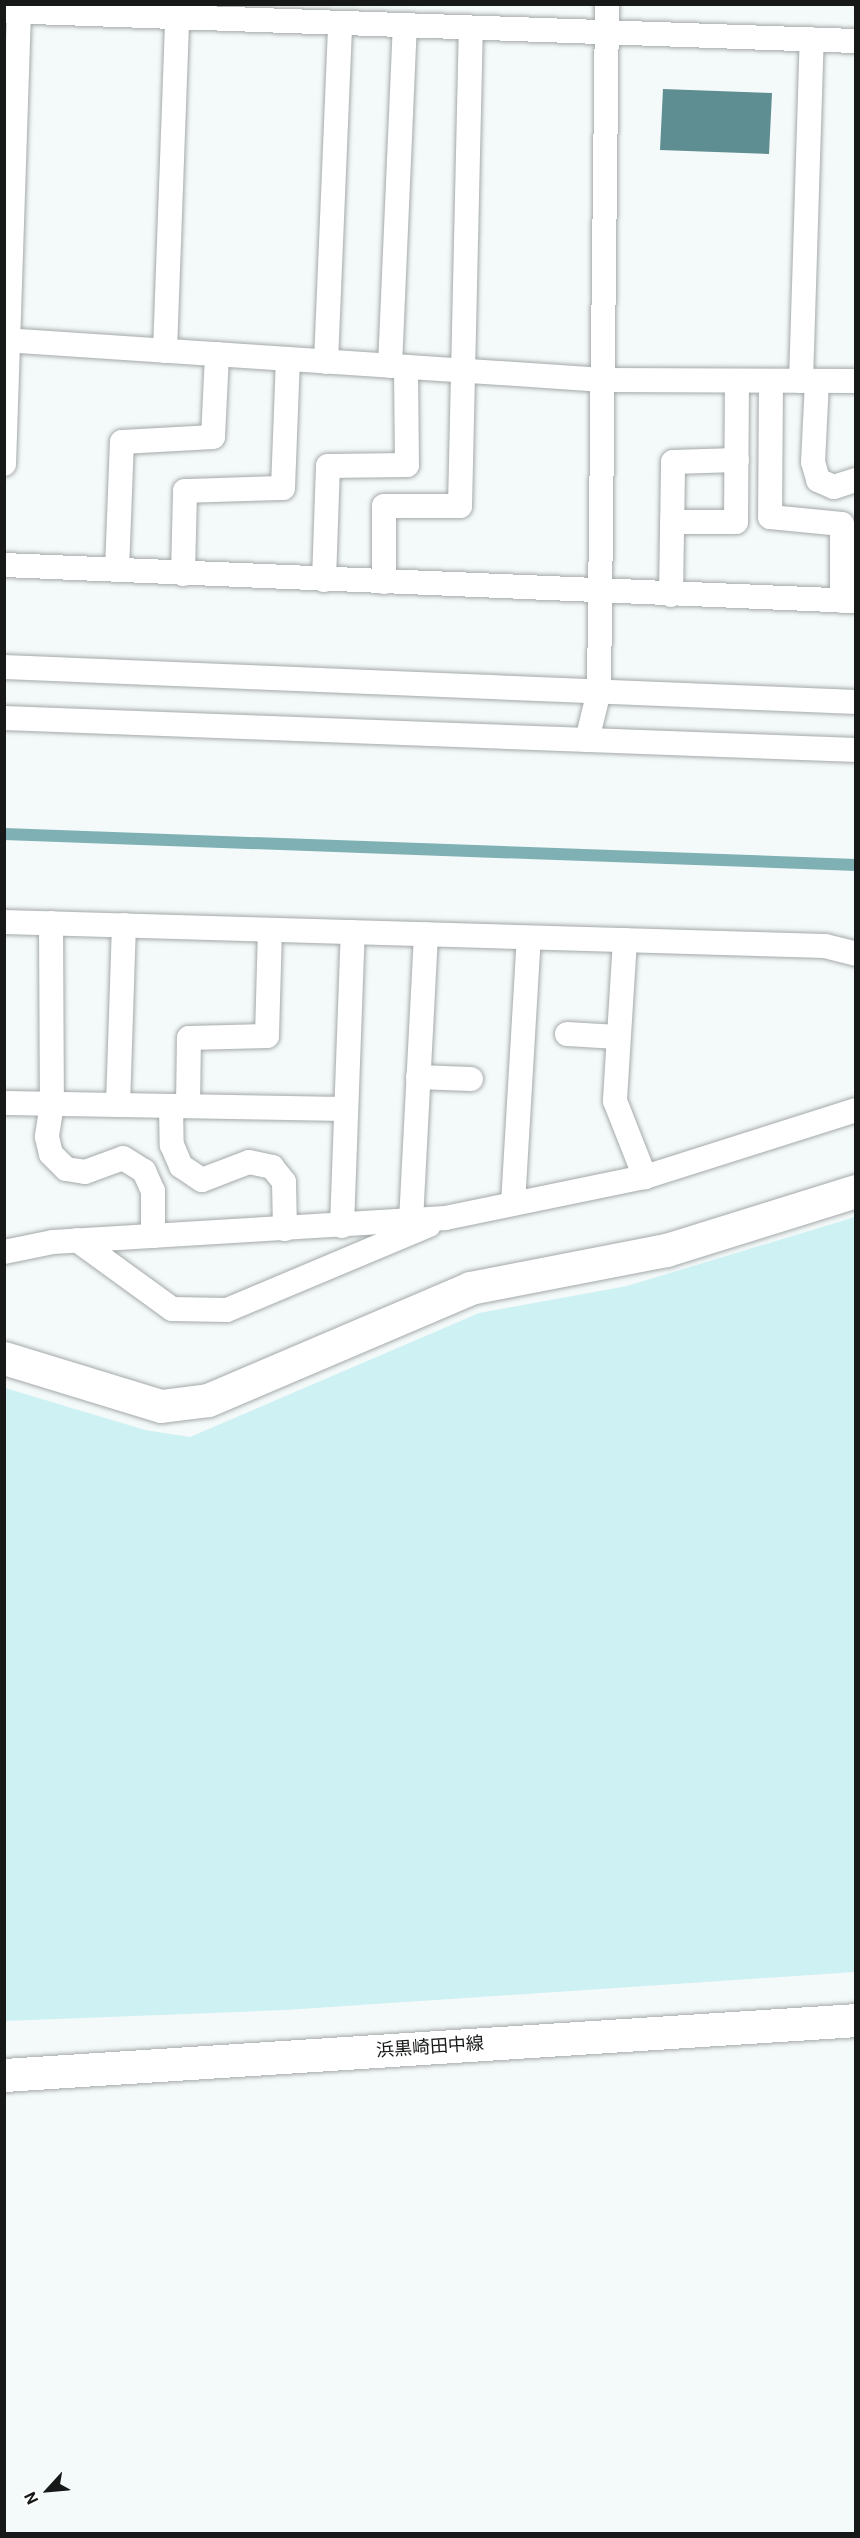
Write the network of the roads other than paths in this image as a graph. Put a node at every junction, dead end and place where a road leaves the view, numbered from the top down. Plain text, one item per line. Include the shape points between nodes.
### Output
1 (607, 4) edge
2 (14, 9) edge
3 (177, 17) junction
4 (340, 23) junction
5 (405, 25) junction
6 (471, 28) junction
7 (610, 33) junction
8 (812, 39) junction
9 (855, 40) edge
10 (7, 341) edge
11 (165, 351) junction
12 (217, 354) junction
13 (288, 359) junction
14 (326, 362) junction
15 (398, 366) junction
16 (465, 371) junction
17 (604, 380) junction
18 (737, 381) junction
19 (771, 381) junction
20 (809, 381) junction
21 (855, 381) edge
22 (737, 460) junction
23 (4, 464) edge
24 (855, 480) edge
25 (672, 522) junction
26 (4, 566) edge
27 (117, 570) junction
28 (183, 574) junction
29 (324, 580) junction
30 (384, 582) junction
31 (600, 592) junction
32 (671, 595) junction
33 (849, 601) edge
34 (4, 667) edge
35 (599, 691) junction
36 (855, 702) edge
37 (4, 718) edge
38 (587, 740) junction
39 (855, 750) edge
40 (4, 922) edge
41 (51, 923) junction
42 (124, 925) junction
43 (270, 930) junction
44 (353, 932) junction
45 (426, 934) junction
46 (529, 938) junction
47 (625, 940) junction
48 (855, 954) edge
49 (567, 1034) dead end
50 (618, 1037) junction
51 (418, 1077) junction
52 (471, 1079) dead end
53 (4, 1103) edge
54 (52, 1104) junction
55 (118, 1105) junction
56 (179, 1106) junction
57 (346, 1109) junction
58 (855, 1110) edge
59 (645, 1177) junction
60 (855, 1191) edge
61 (513, 1204) junction
62 (445, 1218) junction
63 (411, 1221) junction
64 (342, 1226) junction
65 (285, 1229) junction
66 (153, 1236) junction
67 (77, 1240) junction
68 (4, 1252) edge
69 (4, 1358) edge
70 (855, 2020) edge
71 (4, 2075) edge

1 - 7 lane
2 - 3 lane
2 - 10 lane
3 - 4 lane
3 - 11 lane
4 - 5 lane
4 - 14 lane
5 - 6 lane
5 - 15 lane
6 - 7 lane
6 - 16 lane
7 - 8 lane
7 - 17 lane
8 - 9 lane
8 - 20 lane
10 - 11 lane
10 - 23 lane
11 - 12 lane
12 - 13 lane
12 - 27 lane via 213,437 122,442
13 - 14 lane
13 - 28 lane via 283,488 185,491
14 - 15 lane
15 - 16 lane
15 - 29 lane via 406,465 328,466
16 - 17 lane
16 - 30 lane via 460,506 384,506
17 - 18 lane
17 - 31 lane
18 - 19 lane
18 - 22 lane
19 - 20 lane
19 - 33 lane via 770,518 842,524
20 - 21 lane
20 - 24 lane via 813,462 818,480 834,487
22 - 25 lane via 673,462
22 - 25 lane via 735,522
25 - 32 lane
26 - 27 lane
27 - 28 lane
28 - 29 lane
29 - 30 lane
30 - 31 lane
31 - 32 lane
31 - 35 lane
32 - 33 lane
34 - 35 lane
35 - 36 lane
35 - 38 lane
37 - 38 lane
38 - 39 lane
40 - 41 lane
41 - 42 lane
41 - 54 lane
42 - 43 lane
42 - 55 lane
43 - 44 lane
43 - 56 lane via 267,1036 189,1038
44 - 45 lane
44 - 57 lane
45 - 46 lane
45 - 51 lane
46 - 47 lane
46 - 61 lane
47 - 48 lane via 825,946
47 - 50 lane
49 - 50 lane
50 - 59 lane via 615,1101
51 - 52 lane
51 - 63 lane
53 - 54 lane
54 - 55 lane
54 - 66 lane via 47,1137 51,1154 66,1169 85,1172 123,1158 144,1171 153,1191
55 - 56 lane
56 - 57 lane
56 - 65 lane via 172,1145 181,1166 202,1180 249,1162 272,1167 285,1182
57 - 64 lane
58 - 59 lane
59 - 61 lane
60 - 69 street via 666,1250 470,1288 208,1400 160,1406
61 - 62 lane
62 - 63 lane
62 - 67 lane via 227,1310 172,1309
63 - 64 lane
64 - 65 lane
65 - 66 lane
66 - 67 lane
67 - 68 lane
70 - 71 street, 浜黒崎田中線

